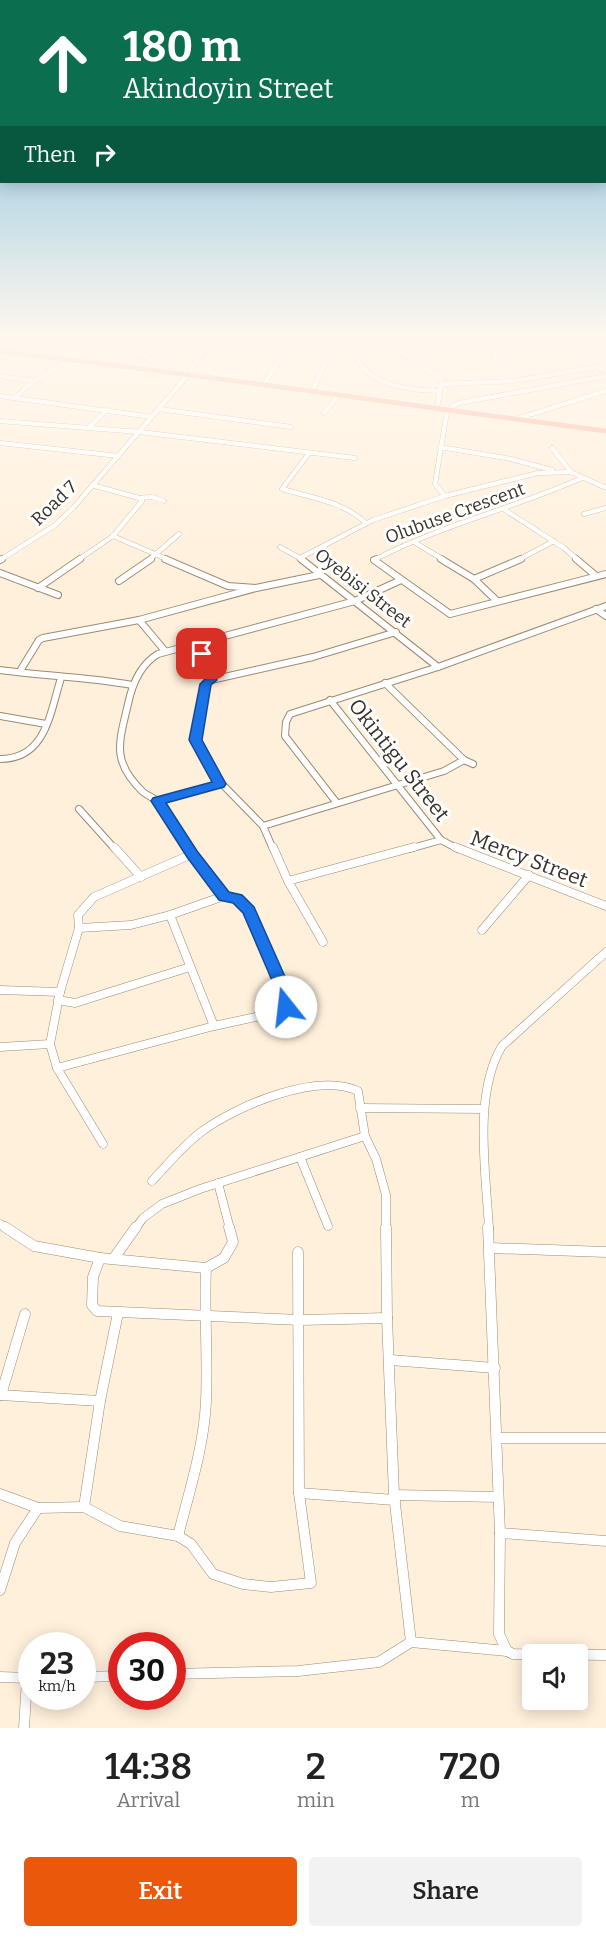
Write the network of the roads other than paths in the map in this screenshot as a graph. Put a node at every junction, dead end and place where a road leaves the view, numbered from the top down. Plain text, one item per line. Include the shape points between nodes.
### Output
1 (0, 421) edge
2 (96, 421) edge
3 (149, 421) edge
4 (244, 421) edge
5 (446, 421) edge
6 (528, 421) edge
7 (291, 427) dead end
8 (88, 428) junction
9 (606, 431) edge
10 (140, 432) junction
11 (0, 443) edge
12 (440, 447) junction
13 (552, 448) dead end
14 (309, 453) junction
15 (119, 456) junction
16 (355, 458) dead end
17 (555, 471) junction
18 (571, 472) junction
19 (582, 478) junction
20 (92, 484) junction
21 (606, 488) edge
22 (446, 496) junction
23 (140, 498) junction
24 (164, 501) dead end
25 (606, 508) edge
26 (505, 510) junction
27 (584, 514) dead end
28 (366, 523) junction
29 (179, 534) dead end
30 (113, 536) junction
31 (414, 542) junction
32 (554, 542) junction
33 (280, 547) dead end
34 (158, 554) junction
35 (300, 558) junction
36 (0, 560) edge
37 (0, 573) edge
38 (606, 574) edge
39 (319, 575) junction
40 (595, 575) junction
41 (474, 579) junction
42 (401, 580) junction
43 (119, 581) dead end
44 (38, 588) junction
45 (256, 588) junction
46 (58, 595) dead end
47 (355, 601) junction
48 (497, 601) junction
49 (606, 606) edge
50 (596, 609) junction
51 (606, 616) edge
52 (139, 620) junction
53 (396, 632) junction
54 (196, 643) junction
55 (165, 651) junction
56 (438, 667) junction
57 (0, 670) edge
58 (21, 671) junction
59 (61, 678) junction
60 (211, 680) junction
61 (385, 683) junction
62 (132, 685) junction
63 (330, 700) junction
64 (0, 716) edge
65 (46, 724) junction
66 (0, 759) edge
67 (464, 760) junction
68 (473, 764) dead end
69 (220, 784) junction
70 (397, 784) junction
71 (158, 801) junction
72 (336, 802) junction
73 (79, 809) dead end
74 (263, 826) junction
75 (441, 840) junction
76 (192, 854) junction
77 (529, 875) junction
78 (141, 877) junction
79 (288, 881) junction
80 (224, 896) junction
81 (606, 906) edge
82 (170, 915) junction
83 (79, 928) junction
84 (482, 930) dead end
85 (323, 942) dead end
86 (606, 952) edge
87 (190, 967) junction
88 (0, 990) edge
89 (59, 996) junction
90 (214, 1026) junction
91 (50, 1044) junction
92 (0, 1047) edge
93 (57, 1068) junction
94 (360, 1108) junction
95 (484, 1109) junction
96 (365, 1136) junction
97 (104, 1144) dead end
98 (300, 1156) junction
99 (152, 1182) dead end
100 (218, 1184) junction
101 (0, 1224) edge
102 (328, 1226) dead end
103 (490, 1248) junction
104 (297, 1252) dead end
105 (606, 1252) edge
106 (100, 1258) junction
107 (114, 1258) junction
108 (206, 1268) junction
109 (118, 1313) junction
110 (26, 1314) dead end
111 (204, 1316) junction
112 (387, 1318) junction
113 (300, 1320) junction
114 (390, 1360) junction
115 (495, 1368) junction
116 (1, 1395) edge
117 (100, 1401) junction
118 (497, 1437) junction
119 (606, 1438) edge
120 (298, 1493) junction
121 (0, 1494) edge
122 (394, 1497) junction
123 (498, 1497) junction
124 (84, 1507) junction
125 (38, 1508) junction
126 (500, 1533) junction
127 (178, 1536) junction
128 (606, 1541) edge
129 (0, 1590) edge
130 (411, 1642) junction
131 (507, 1651) junction
132 (606, 1655) edge
133 (186, 1674) edge
134 (0, 1677) edge
135 (18, 1678) edge
136 (26, 1710) edge
137 (24, 1728) edge

1 - 8 street
2 - 8 street
3 - 10 street, Road 7
4 - 7 street
5 - 12 street
6 - 9 main road
8 - 10 street
10 - 14 street
10 - 15 street, Road 7
11 - 15 street
12 - 17 street
12 - 22 street via 435,484
13 - 18 street
14 - 16 street
14 - 28 street via 282,489 328,500
15 - 20 street, Road 7
17 - 18 street, Oyebisi Street
17 - 22 street, Oyebisi Street
18 - 19 street, Oyebisi Street
19 - 21 street, Oyebisi Street
19 - 26 street, Olubuse Crescent
20 - 23 street
20 - 36 street, Road 7 via 54,526
22 - 28 street, Oyebisi Street
23 - 24 street
23 - 30 street via 142,501
25 - 27 street
26 - 31 street, Olubuse Crescent
26 - 32 street
28 - 35 street, Oyebisi Street
29 - 34 street
30 - 34 street
30 - 44 street
31 - 41 street
31 - 42 street, Olubuse Crescent via 374,558
32 - 40 street
32 - 41 street
33 - 35 street
34 - 43 street
34 - 45 street via 218,583
35 - 39 street, Oyebisi Street
37 - 44 street
38 - 40 street, Olubuse Crescent
39 - 45 street
39 - 47 street, Oyebisi Street
40 - 48 street, Olubuse Crescent
41 - 48 street
42 - 47 street
42 - 48 street, Olubuse Crescent via 450,614
44 - 46 street
45 - 52 street
47 - 53 street, Oyebisi Street
47 - 54 street
49 - 50 street
50 - 51 street
50 - 56 street
52 - 55 street
52 - 58 street via 43,638
53 - 56 street, Oyebisi Street
53 - 60 street via 313,657
54 - 55 street
54 - 60 street
55 - 62 street via 151,658
56 - 61 street
57 - 58 street
58 - 59 street
59 - 62 street via 92,678
59 - 65 street
60 - 69 street via 205,684 196,740
61 - 63 street
61 - 67 street
62 - 71 street via 118,746 122,764 132,781
63 - 70 street, Okintigu Street
63 - 72 street via 290,714 285,736
64 - 65 street
65 - 66 street via 25,754
67 - 68 street
67 - 70 street via 444,771
69 - 71 street
69 - 74 street
70 - 72 street
70 - 75 street, Okintigu Street
71 - 76 street
72 - 74 street
73 - 78 street
74 - 79 street
75 - 77 street, Mercy Street
75 - 79 street
76 - 78 street
76 - 80 street
77 - 81 street, Mercy Street
77 - 84 street
78 - 83 street via 94,897 78,915
79 - 85 street
80 - 82 street
80 - 90 street via 237,899 249,911 287,1003 283,1011
82 - 83 street via 131,925
82 - 87 street
83 - 89 street
86 - 95 street via 502,1046 490,1064
87 - 89 street via 75,1003
87 - 90 street
88 - 89 street
89 - 91 street
90 - 93 street
91 - 92 street
91 - 93 street
93 - 97 street
94 - 95 street
94 - 96 street
94 - 99 street via 358,1091 347,1085 327,1085 253,1104 232,1112 187,1143
95 - 103 street
96 - 98 street
96 - 112 street via 386,1195
98 - 100 street
98 - 102 street
100 - 107 street via 162,1204 138,1224
100 - 108 street via 233,1242 224,1258
101 - 106 street via 34,1246
103 - 105 street
103 - 115 street
104 - 113 street
106 - 107 street
106 - 109 street via 93,1277 92,1305 101,1312
107 - 108 street
108 - 111 street
109 - 111 street
109 - 117 street
110 - 116 street
111 - 113 street
111 - 127 street via 206,1402 196,1465
112 - 113 street
112 - 114 street
113 - 120 street
114 - 115 street
114 - 122 street
115 - 118 street
116 - 117 street
117 - 124 street
118 - 119 street
118 - 123 street
120 - 122 street
120 - 127 street via 311,1582 272,1587 243,1584 213,1574 191,1544
121 - 125 street
122 - 123 street
122 - 130 street
123 - 126 street
124 - 125 street
124 - 127 street via 120,1526
125 - 129 street via 15,1543
126 - 128 street
126 - 131 street via 499,1634
130 - 131 street
130 - 133 street via 379,1662 298,1671
131 - 132 street
134 - 135 street
136 - 137 street

